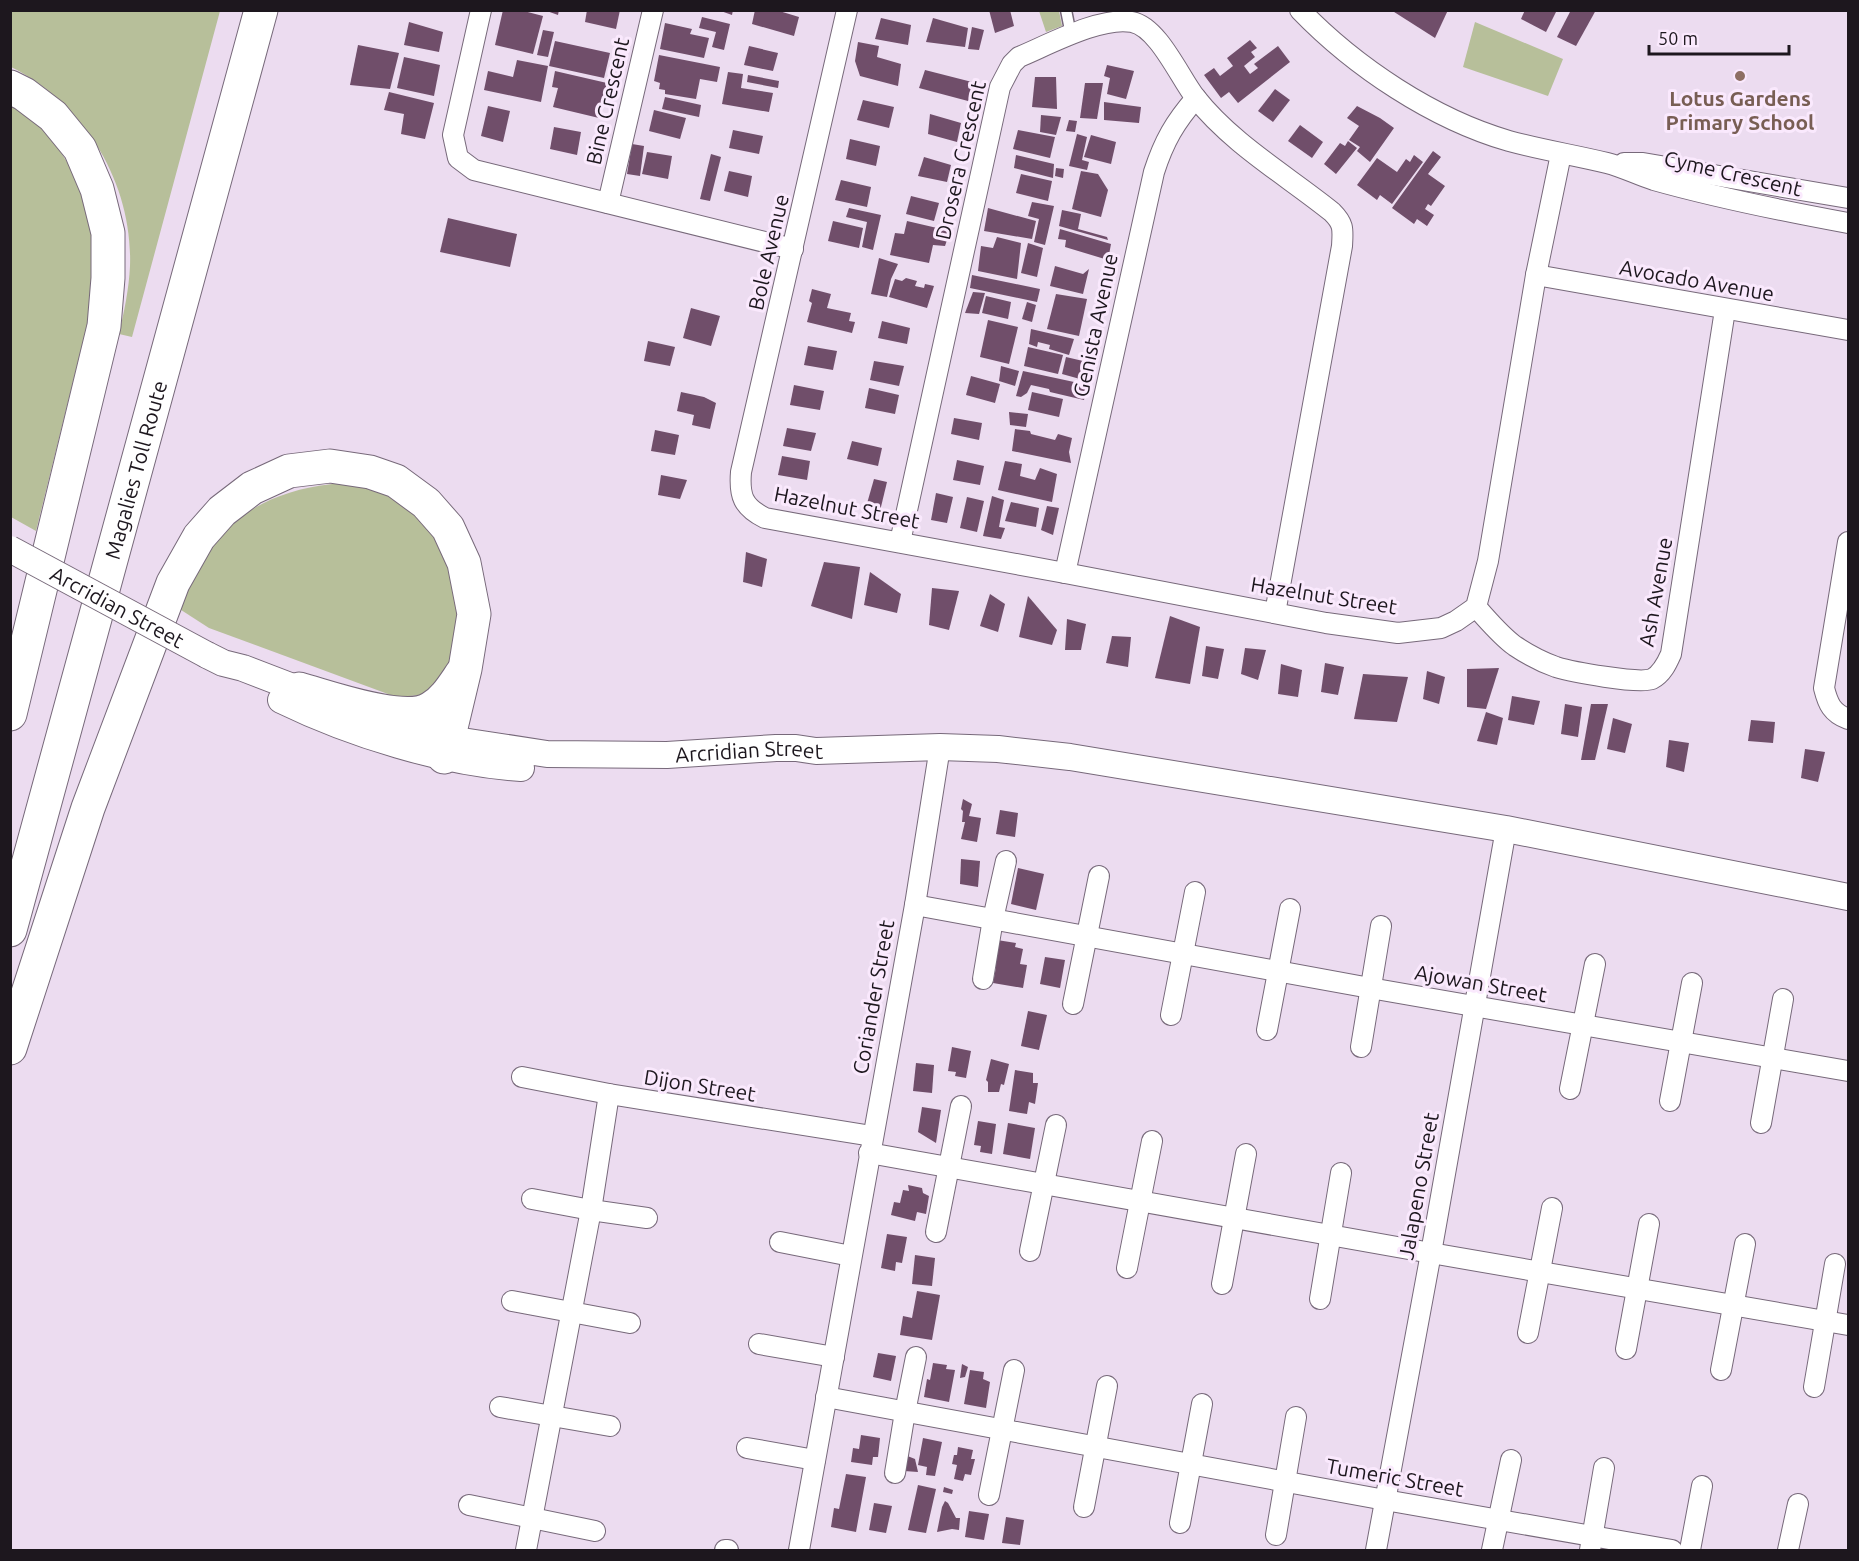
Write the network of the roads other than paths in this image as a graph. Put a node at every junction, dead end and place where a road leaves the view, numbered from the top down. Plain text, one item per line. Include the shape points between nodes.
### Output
1 (239, 10) edge
2 (261, 10) edge
3 (481, 10) edge
4 (653, 10) edge
5 (847, 10) edge
6 (1066, 10) edge
7 (1300, 10) edge
8 (1071, 35) junction
9 (10, 87) edge
10 (1196, 98) junction
11 (1561, 154) junction
12 (1609, 163) junction
13 (1848, 198) edge
14 (608, 203) junction
15 (1848, 223) edge
16 (793, 249) junction
17 (1536, 276) junction
18 (1725, 310) junction
19 (1848, 330) edge
20 (746, 504) joint
21 (900, 542) junction
22 (1848, 542) edge
23 (10, 549) edge
24 (1065, 573) junction
25 (1476, 607) junction
26 (1275, 613) junction
27 (215, 659) junction
28 (465, 669) junction
29 (299, 689) junction
30 (10, 714) edge
31 (1848, 718) edge
32 (939, 747) junction
33 (446, 748) junction
34 (1506, 829) junction
35 (10, 858) edge
36 (1006, 861) dead end
37 (1099, 876) dead end
38 (1195, 892) dead end
39 (1848, 897) edge
40 (915, 905) junction
41 (1290, 909) dead end
42 (993, 919) junction
43 (1381, 926) dead end
44 (10, 930) edge
45 (1088, 936) junction
46 (1183, 953) junction
47 (1595, 964) dead end
48 (1277, 970) junction
49 (983, 979) dead end
50 (1692, 982) dead end
51 (1370, 988) junction
52 (1783, 999) dead end
53 (1073, 1004) dead end
54 (1474, 1005) junction
55 (1171, 1016) dead end
56 (1583, 1024) junction
57 (1267, 1030) dead end
58 (1681, 1041) junction
59 (1360, 1047) dead end
60 (10, 1048) edge
61 (1773, 1056) junction
62 (1848, 1071) edge
63 (522, 1077) dead end
64 (1570, 1089) dead end
65 (609, 1094) junction
66 (1670, 1101) dead end
67 (961, 1106) dead end
68 (1761, 1122) dead end
69 (1056, 1125) dead end
70 (1152, 1141) dead end
71 (871, 1144) junction
72 (1246, 1154) dead end
73 (949, 1167) junction
74 (1341, 1173) dead end
75 (1044, 1184) junction
76 (532, 1199) dead end
77 (1140, 1201) junction
78 (1552, 1208) dead end
79 (591, 1210) junction
80 (646, 1218) dead end
81 (1233, 1218) junction
82 (1649, 1224) dead end
83 (936, 1232) dead end
84 (1330, 1235) junction
85 (780, 1242) dead end
86 (1745, 1244) dead end
87 (1030, 1251) dead end
88 (1431, 1253) junction
89 (851, 1256) junction
90 (1835, 1264) dead end
91 (1127, 1268) dead end
92 (1539, 1272) junction
93 (1222, 1284) dead end
94 (1637, 1289) junction
95 (1320, 1299) dead end
96 (512, 1301) dead end
97 (1733, 1305) junction
98 (571, 1313) junction
99 (1825, 1321) junction
100 (630, 1323) dead end
101 (1848, 1325) edge
102 (1528, 1333) dead end
103 (759, 1344) dead end
104 (1626, 1349) dead end
105 (834, 1356) junction
106 (916, 1357) dead end
107 (1014, 1370) dead end
108 (1721, 1370) dead end
109 (1107, 1386) dead end
110 (1814, 1387) dead end
111 (826, 1397) junction
112 (1202, 1404) dead end
113 (500, 1407) dead end
114 (905, 1412) junction
115 (552, 1417) junction
116 (1296, 1417) dead end
117 (610, 1426) dead end
118 (1002, 1430) junction
119 (1096, 1447) junction
120 (747, 1448) dead end
121 (815, 1460) junction
122 (1510, 1460) dead end
123 (1190, 1464) junction
124 (1604, 1468) dead end
125 (895, 1473) dead end
126 (1285, 1482) junction
127 (1702, 1486) dead end
128 (989, 1495) dead end
129 (1384, 1500) junction
130 (1798, 1504) dead end
131 (469, 1505) dead end
132 (1084, 1507) dead end
133 (532, 1519) junction
134 (1497, 1520) junction
135 (1180, 1523) dead end
136 (595, 1532) dead end
137 (1276, 1535) dead end
138 (1591, 1543) edge
139 (526, 1551) edge
140 (799, 1551) edge
141 (1376, 1551) edge
142 (1492, 1551) edge
143 (1672, 1551) edge
144 (1690, 1551) edge
145 (1788, 1551) edge

1 - 35 highway, Magalies Toll Route
2 - 44 highway, Magalies Toll Route
3 - 14 street via 453,135 458,158 474,170
4 - 14 street, Bine Crescent
5 - 16 street, Bole Avenue
6 - 8 lane
7 - 11 street, Cyme Crescent via 1353,59 1436,111 1508,141
8 - 10 street, Drosera Crescent via 1114,22 1141,25 1152,33
8 - 21 street, Drosera Crescent via 1019,57 1000,87
9 - 30 highway via 53,116 81,149 108,233 108,278 104,326
10 - 24 street, Genista Avenue via 1170,131 1154,172
10 - 26 street, Drosera Crescent via 1234,137 1332,212 1343,230
11 - 12 street, Cyme Crescent
11 - 17 street
12 - 13 street, Cyme Crescent via 1643,163
12 - 15 street, Cyme Crescent via 1706,194
14 - 16 street
16 - 20 street, Bole Avenue via 741,472 740,489
17 - 18 street, Avocado Avenue
17 - 25 street via 1488,561
18 - 19 street, Avocado Avenue
18 - 25 street, Ash Avenue via 1666,666 1651,679 1628,680 1557,667 1514,645
20 - 21 street, Hazelnut Street via 765,518
21 - 24 street, Hazelnut Street
22 - 31 street via 1824,688 1831,709
23 - 27 street, Arcridian Street, bridge
24 - 26 street, Hazelnut Street
25 - 26 street, Hazelnut Street via 1441,627 1398,633
27 - 29 street, Arcridian Street
27 - 33 street, Arcridian Street via 261,690 371,737
28 - 29 highway via 444,699 429,710 411,715 393,714
28 - 33 highway
28 - 60 highway via 474,614 464,563 448,528 426,503 396,482 370,472 330,466 289,471 252,488 222,511 198,537 173,583 88,808
29 - 33 street, Arcridian Street
32 - 33 street, Arcridian Street via 816,751 776,748 667,755
32 - 34 street, Arcridian Street via 1070,757
32 - 40 street, Coriander Street
34 - 39 street, Arcridian Street
34 - 54 street, Jalapeno Street
36 - 42 street
37 - 45 street
38 - 46 street
40 - 42 street, Ajowan Street
40 - 71 street, Coriander Street
41 - 48 street
42 - 45 street, Ajowan Street
42 - 49 street
43 - 51 street
45 - 46 street, Ajowan Street
45 - 53 street
46 - 48 street, Ajowan Street
46 - 55 street
47 - 56 street
48 - 51 street, Ajowan Street
48 - 57 street
50 - 58 street
51 - 54 street, Ajowan Street
51 - 59 street
52 - 61 street
54 - 56 street, Ajowan Street
54 - 88 street, Jalapeno Street
56 - 58 street, Ajowan Street
56 - 64 street
58 - 61 street, Ajowan Street
58 - 66 street
61 - 62 street, Ajowan Street
61 - 68 street
63 - 65 street, Dijon Street
65 - 71 street, Dijon Street
65 - 79 street
67 - 73 street
69 - 75 street
70 - 77 street
71 - 73 street, Dijon Street
71 - 89 street, Coriander Street
72 - 81 street
73 - 75 street, Dijon Street
73 - 83 street
74 - 84 street
75 - 77 street, Dijon Street
75 - 87 street
76 - 79 street
77 - 81 street, Dijon Street
77 - 91 street
78 - 92 street
79 - 80 street
79 - 98 street
81 - 84 street, Dijon Street
81 - 93 street
82 - 94 street
84 - 88 street, Dijon Street
84 - 95 street
85 - 89 street
86 - 97 street
88 - 92 street, Dijon Street
88 - 129 street, Jalapeno Street
89 - 105 street, Coriander Street
90 - 99 street
92 - 94 street, Dijon Street
92 - 102 street
94 - 97 street, Dijon Street
94 - 104 street
96 - 98 street
97 - 99 street, Dijon Street
97 - 108 street
98 - 100 street
98 - 115 street
99 - 101 street, Dijon Street
99 - 110 street
103 - 105 street
105 - 111 street, Coriander Street
106 - 114 street
107 - 118 street
109 - 119 street
111 - 114 street, Tumeric Street
111 - 121 street, Coriander Street
112 - 123 street
113 - 115 street
114 - 118 street, Tumeric Street
114 - 125 street
115 - 117 street
115 - 133 street
116 - 126 street
118 - 119 street, Tumeric Street
118 - 128 street
119 - 123 street, Tumeric Street
119 - 132 street
120 - 121 street
121 - 140 street, Coriander Street
122 - 134 street
123 - 126 street, Tumeric Street
123 - 135 street
124 - 138 street
126 - 129 street, Tumeric Street
126 - 137 street
127 - 144 street
129 - 134 street, Tumeric Street
129 - 141 street, Jalapeno Street
130 - 145 street
131 - 133 street
133 - 136 street
133 - 139 street
134 - 138 street, Tumeric Street
134 - 142 street
138 - 143 street, Tumeric Street

